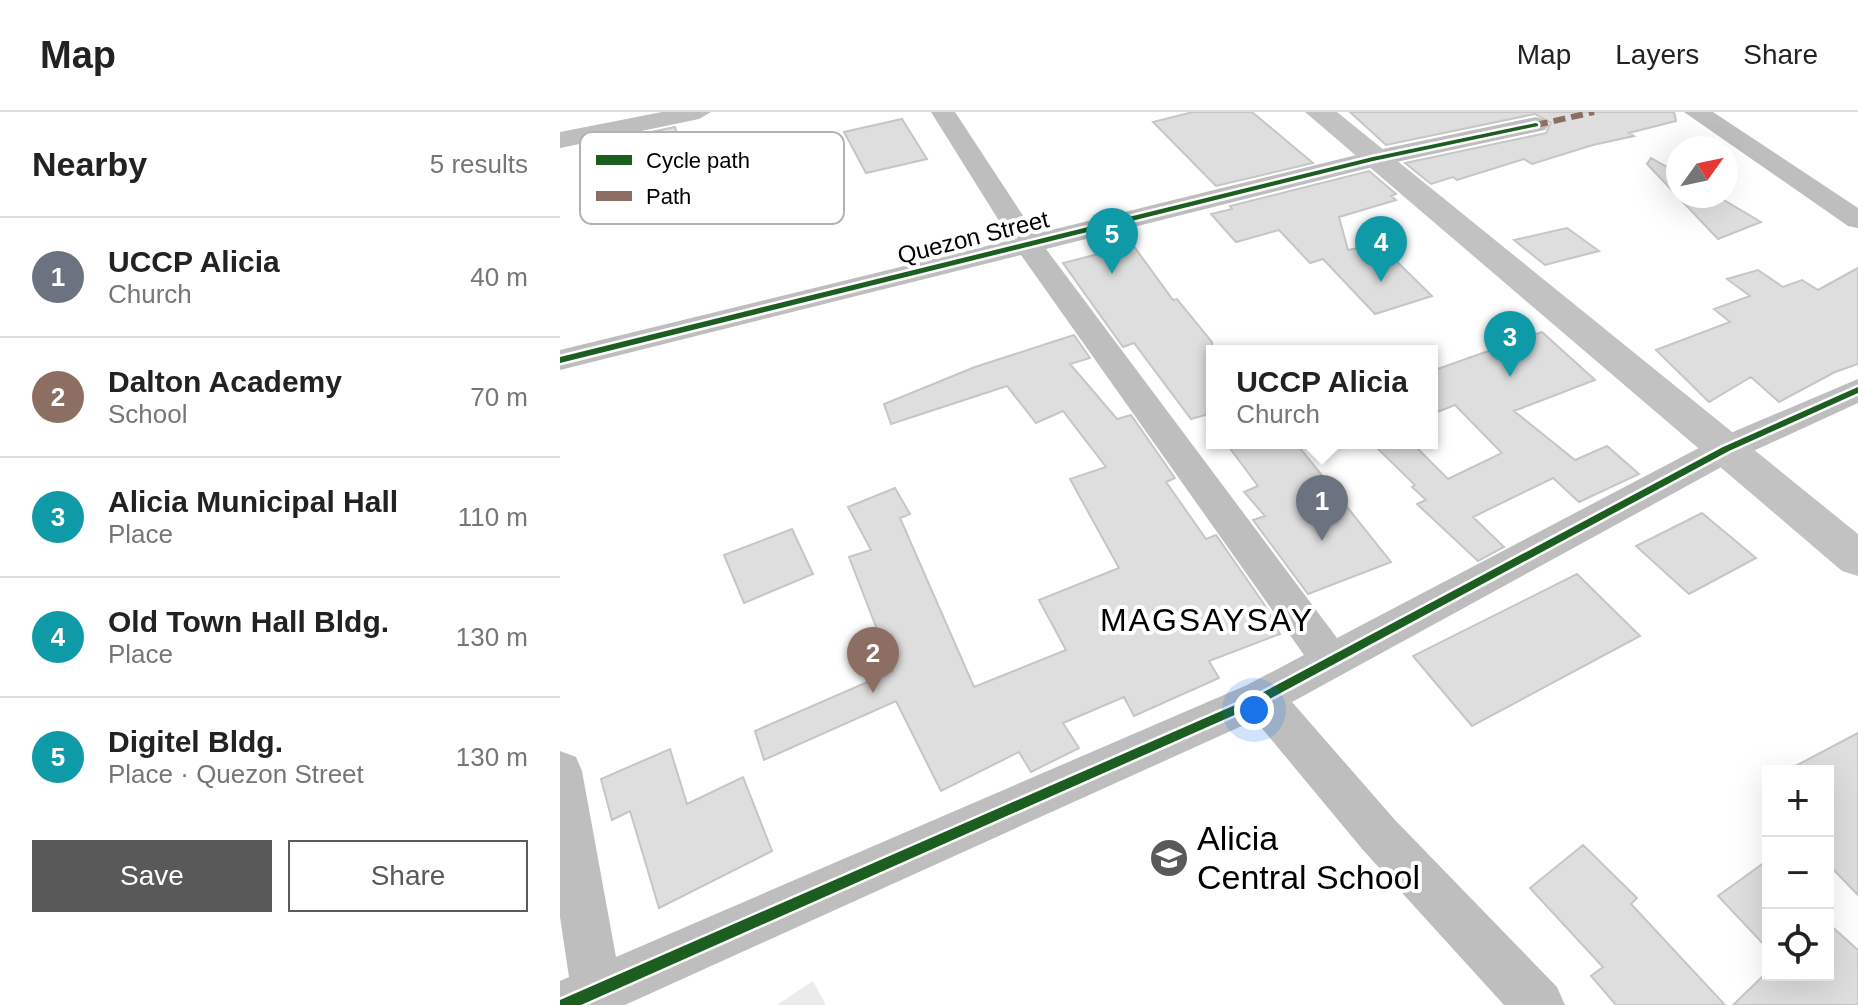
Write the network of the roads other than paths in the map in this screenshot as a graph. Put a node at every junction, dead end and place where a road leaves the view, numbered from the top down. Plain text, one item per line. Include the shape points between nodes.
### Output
1 (699, 112) edge
2 (943, 112) edge
3 (1319, 112) edge
4 (1696, 112) edge
5 (1527, 119) edge
6 (600, 132) edge
7 (580, 136) edge
8 (560, 140) edge
9 (1373, 159) junction
10 (1858, 220) edge
11 (1028, 244) junction
12 (560, 360) edge
13 (1858, 390) edge
14 (1726, 449) junction
15 (1858, 559) edge
16 (1332, 662) junction
17 (1262, 698) junction
18 (560, 771) edge
19 (587, 1002) edge
20 (1539, 1005) edge

1 - 6 street
2 - 11 street
3 - 9 main road
4 - 10 street
5 - 9 street, Quezon Street
7 - 8 street
9 - 11 street, Quezon Street
9 - 14 main road
11 - 12 street, Quezon Street
11 - 16 street
13 - 14 street
14 - 15 main road
14 - 16 street
16 - 17 street
17 - 19 street
17 - 20 street via 1379,835
18 - 19 street

